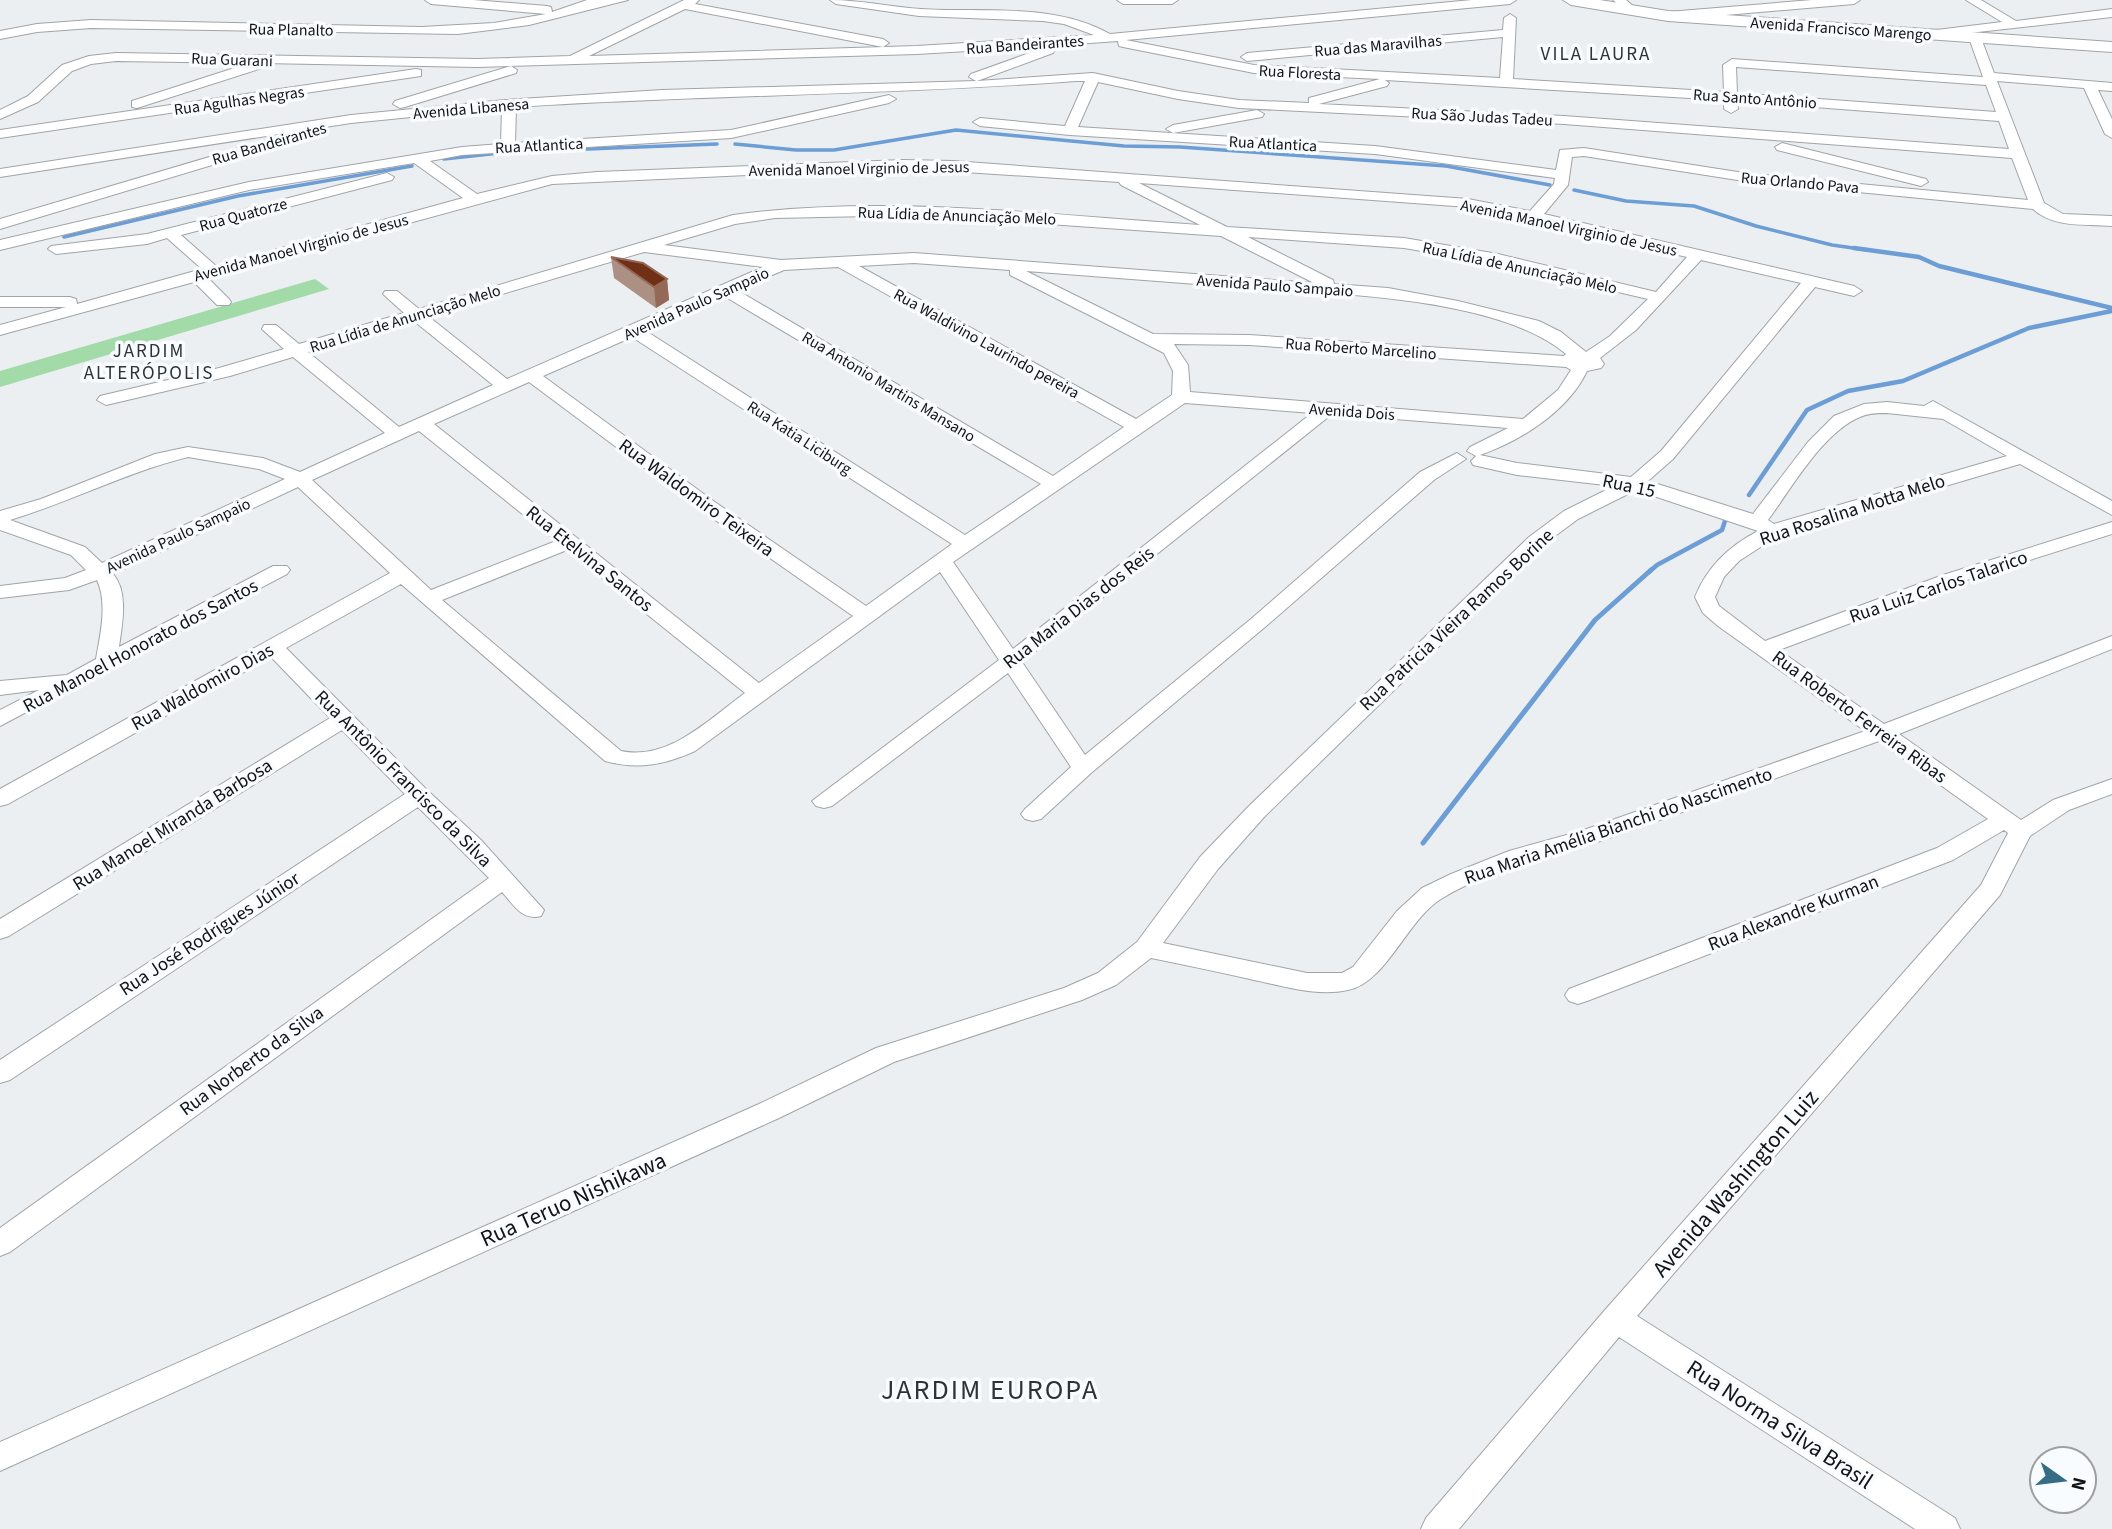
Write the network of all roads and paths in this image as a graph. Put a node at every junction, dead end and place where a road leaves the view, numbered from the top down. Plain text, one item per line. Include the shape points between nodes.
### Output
1 (431, 0) edge
2 (598, 0) edge
3 (622, 0) edge
4 (835, 0) edge
5 (1123, 0) edge
6 (1172, 0) edge
7 (1512, 0) edge
8 (1571, 0) edge
9 (1619, 0) edge
10 (1854, 0) edge
11 (1972, 0) edge
12 (1000, 1) edge
13 (689, 2) edge
14 (500, 3) edge
15 (576, 9) junction
16 (895, 10) junction
17 (1633, 11) junction
18 (2112, 13) edge
19 (1740, 14) junction
20 (2013, 24) junction
21 (227, 27) junction
22 (1509, 33) junction
23 (1928, 34) junction
24 (0, 35) edge
25 (1102, 38) junction
26 (1975, 38) junction
27 (1075, 41) junction
28 (290, 42) dead end
29 (313, 47) dead end
30 (2112, 47) edge
31 (917, 50) junction
32 (273, 60) junction
33 (569, 61) junction
34 (1206, 61) junction
35 (388, 62) junction
36 (537, 62) junction
37 (477, 63) junction
38 (1093, 77) junction
39 (1405, 77) junction
40 (1990, 78) junction
41 (1506, 81) junction
42 (2089, 85) junction
43 (947, 87) junction
44 (2112, 87) edge
45 (1731, 103) junction
46 (509, 104) junction
47 (1290, 108) junction
48 (1, 115) edge
49 (2005, 117) junction
50 (351, 119) junction
51 (211, 122) junction
52 (980, 122) dead end
53 (81, 123) junction
54 (1715, 130) junction
55 (1070, 131) junction
56 (0, 134) edge
57 (2112, 134) edge
58 (1139, 135) junction
59 (508, 146) junction
60 (2020, 155) junction
61 (423, 163) junction
62 (0, 173) edge
63 (1564, 175) junction
64 (1117, 177) junction
65 (475, 199) junction
66 (1996, 200) junction
67 (2037, 205) junction
68 (1534, 216) junction
69 (2112, 221) edge
70 (0, 224) edge
71 (1214, 228) junction
72 (170, 233) junction
73 (0, 245) edge
74 (638, 247) junction
75 (56, 249) dead end
76 (1697, 255) junction
77 (839, 261) junction
78 (781, 265) junction
79 (1004, 266) junction
80 (213, 271) junction
81 (196, 275) junction
82 (1811, 281) junction
83 (1339, 289) junction
84 (726, 290) junction
85 (1854, 291) dead end
86 (391, 294) dead end
87 (1658, 298) junction
88 (0, 302) edge
89 (98, 302) junction
90 (223, 302) dead end
91 (414, 315) junction
92 (270, 328) dead end
93 (0, 330) edge
94 (635, 331) junction
95 (1153, 340) junction
96 (299, 350) junction
97 (1579, 361) junction
98 (531, 375) junction
99 (504, 386) junction
100 (1181, 397) junction
101 (1922, 399) dead end
102 (106, 400) dead end
103 (1328, 409) junction
104 (1945, 414) junction
105 (422, 424) junction
106 (1524, 424) junction
107 (1135, 426) junction
108 (397, 434) junction
109 (1471, 457) junction
110 (2024, 457) junction
111 (299, 478) junction
112 (1052, 483) junction
113 (1634, 483) junction
114 (2112, 509) edge
115 (0, 517) edge
116 (0, 523) edge
117 (1765, 526) junction
118 (2112, 528) edge
119 (570, 542) junction
120 (965, 544) junction
121 (943, 562) junction
122 (280, 570) dead end
123 (100, 572) junction
124 (403, 574) junction
125 (0, 592) edge
126 (1705, 597) joint
127 (428, 598) junction
128 (866, 615) junction
129 (2112, 642) edge
130 (273, 647) junction
131 (1765, 648) junction
132 (1009, 662) junction
133 (106, 663) junction
134 (78, 678) junction
135 (0, 688) edge
136 (758, 692) junction
137 (0, 719) edge
138 (344, 719) junction
139 (1884, 732) junction
140 (1083, 768) junction
141 (2112, 786) edge
142 (419, 795) junction
143 (0, 799) edge
144 (824, 801) dead end
145 (1033, 814) dead end
146 (2013, 825) junction
147 (504, 879) junction
148 (532, 910) dead end
149 (0, 930) edge
150 (1146, 948) junction
151 (1578, 995) dead end
152 (0, 1073) edge
153 (0, 1244) edge
154 (1616, 1319) junction
155 (0, 1457) edge
156 (1438, 1529) edge
157 (1943, 1529) edge

1 - 14 street
2 - 15 street
3 - 15 street, Rua Planalto
4 - 16 street
5 - 6 street
7 - 22 street
7 - 25 street, Rua Bandeirantes
8 - 17 main road, Avenida Francisco Marengo
9 - 17 street
10 - 19 street
11 - 20 street
12 - 16 street
13 - 31 street
13 - 33 street
14 - 15 street
15 - 21 street, Rua Planalto via 517,24 463,30
16 - 25 street via 1024,16 1094,29
17 - 19 main road, Avenida Francisco Marengo via 1668,16
18 - 20 street
19 - 23 main road, Avenida Francisco Marengo
20 - 23 street
21 - 24 street, Rua Planalto via 91,24
21 - 28 street
22 - 34 street, Rua das Maravilhas
22 - 41 street
23 - 26 main road, Avenida Francisco Marengo
25 - 27 street, Rua Bandeirantes
25 - 34 street, Rua Floresta
26 - 30 main road, Avenida Francisco Marengo
26 - 40 street
27 - 31 street, Rua Bandeirantes
27 - 43 street, Rua Atlantica
29 - 35 street
31 - 33 street, Rua Bandeirantes
32 - 35 street, Rua Guarani
32 - 48 street, Rua Guarani via 134,56 89,60 67,68 33,99
32 - 53 street
33 - 36 street, Rua Bandeirantes
34 - 39 street, Rua Floresta via 1254,69
35 - 37 street, Rua Guarani
36 - 37 street, Rua Bandeirantes
36 - 50 street, Rua Bandeirantes
37 - 51 street, Rua Agulhas Negras
38 - 43 street, Rua São Judas Tadeu
38 - 47 street, Rua São Judas Tadeu via 1211,101
38 - 55 street
39 - 41 street, Rua Floresta
39 - 47 street
40 - 42 street
40 - 45 street via 1741,63 1729,65
40 - 49 street
41 - 45 street, Rua Santo Antônio
42 - 44 street
42 - 57 street
43 - 46 street, Avenida Libanesa via 662,94
43 - 59 street, Rua Atlantica via 730,134
45 - 49 street, Rua Santo Antônio
46 - 50 street, Avenida Libanesa
46 - 59 street
47 - 54 street, Rua São Judas Tadeu
47 - 58 street
49 - 60 street
50 - 51 street, Avenida Libanesa
50 - 70 street, Rua Bandeirantes
51 - 53 street, Rua Agulhas Negras
51 - 62 street, Avenida Libanesa
52 - 55 street, Rua Atlantica
53 - 56 street, Rua Agulhas Negras
54 - 60 street, Rua São Judas Tadeu
54 - 66 street
55 - 58 street, Rua Atlantica
58 - 63 street, Rua Atlantica via 1375,150
59 - 61 street, Rua Atlantica
60 - 67 street
61 - 65 street
61 - 72 street, Rua Quatorze
61 - 73 street, Rua Atlantica via 248,186
63 - 66 street, Rua Orlando Pava via 1565,153 1592,152 1744,177
63 - 68 street via 1553,196
64 - 65 street, Avenida Manoel Virginio de Jesus via 933,164 800,167 567,178
64 - 68 street, Avenida Manoel Virginio de Jesus via 1416,198
64 - 71 street
65 - 80 street, Avenida Manoel Virginio de Jesus
66 - 67 street, Rua Orlando Pava
67 - 69 street via 2055,216
68 - 76 street, Avenida Manoel Virginio de Jesus
71 - 74 street, Rua Lídia de Anunciação Melo via 918,211 841,211 750,216
71 - 83 street
71 - 87 street, Rua Lídia de Anunciação Melo via 1439,248
72 - 75 street, Rua Quatorze via 114,245
72 - 80 street
74 - 78 street
74 - 91 street, Rua Lídia de Anunciação Melo
76 - 82 street, Avenida Manoel Virginio de Jesus
76 - 87 street
77 - 78 street, Avenida Paulo Sampaio
77 - 79 street, Avenida Paulo Sampaio via 914,258
77 - 107 street, Rua Waldivino Laurindo pereira
78 - 84 street, Avenida Paulo Sampaio
79 - 83 street, Avenida Paulo Sampaio
79 - 95 street
80 - 81 street, Avenida Manoel Virginio de Jesus
81 - 89 street, Avenida Manoel Virginio de Jesus
81 - 90 street
82 - 85 street, Avenida Manoel Virginio de Jesus
82 - 113 street, Rua Patricia Vieira Ramos Borine via 1667,455
83 - 97 street, Avenida Paulo Sampaio via 1427,299 1533,325 1555,336
84 - 94 street, Avenida Paulo Sampaio
84 - 112 street, Rua Antonio Martins Mansano
86 - 91 street
87 - 97 street via 1601,352
88 - 89 street
89 - 93 street, Avenida Manoel Virginio de Jesus
91 - 96 street, Rua Lídia de Anunciação Melo
91 - 99 street
92 - 96 street
94 - 98 street, Avenida Paulo Sampaio
94 - 120 street, Rua Katia Liciburg
95 - 97 street, Rua Roberto Marcelino via 1249,340
95 - 100 street via 1170,349 1181,364
96 - 102 street, Rua Lídia de Anunciação Melo
96 - 108 street
97 - 106 street via 1568,391
98 - 99 street, Avenida Paulo Sampaio
98 - 128 street, Rua Waldomiro Teixeira via 705,504
99 - 105 street, Avenida Paulo Sampaio
100 - 103 street, Avenida Dois
100 - 107 street
101 - 104 street
103 - 106 street, Avenida Dois
103 - 132 street, Rua Maria Dias dos Reis
104 - 110 street
104 - 117 street via 1879,408 1840,419 1823,436
105 - 108 street, Avenida Paulo Sampaio
105 - 119 street, Rua Etelvina Santos
106 - 109 street
107 - 112 street
108 - 111 street, Avenida Paulo Sampaio
109 - 113 street, Rua 15 via 1517,469
109 - 140 street via 1427,476
110 - 114 street
110 - 117 street, Rua Rosalina Motta Melo
111 - 115 street via 262,464 188,453 162,458
111 - 123 street, Avenida Paulo Sampaio
111 - 124 street
112 - 120 street
113 - 117 street, Rua 15
113 - 150 street, Rua Patricia Vieira Ramos Borine via 1571,515 1535,541 1257,811
116 - 123 street via 78,551
117 - 126 street, Rua Rosalina Motta Melo via 1709,584
118 - 131 street, Rua Luiz Carlos Talarico via 1950,579
119 - 127 street
119 - 136 street, Rua Etelvina Santos
120 - 121 street
121 - 128 street
121 - 132 street
122 - 133 street, Rua Manoel Honorato dos Santos
123 - 125 street, Avenida Paulo Sampaio via 69,584
123 - 133 street via 113,596
124 - 127 street
124 - 130 street, Rua Waldomiro Dias
126 - 131 street, Rua Roberto Ferreira Ribas via 1710,609 1725,622
127 - 136 street via 613,756 625,760 657,759 687,746
128 - 136 street
129 - 139 street, Rua Maria Amélia Bianchi do Nascimento
130 - 138 street, Rua Antônio Francisco da Silva
130 - 143 street, Rua Waldomiro Dias
131 - 139 street, Rua Roberto Ferreira Ribas
132 - 140 street
132 - 144 street, Rua Maria Dias dos Reis
133 - 134 street, Rua Manoel Honorato dos Santos
134 - 135 street
134 - 137 street, Rua Manoel Honorato dos Santos
138 - 142 street, Rua Antônio Francisco da Silva
138 - 149 street, Rua Manoel Miranda Barbosa
139 - 146 street, Rua Roberto Ferreira Ribas
139 - 150 street, Rua Maria Amélia Bianchi do Nascimento via 1460,880 1431,894 1406,917 1362,973 1346,982 1307,982
140 - 145 street
141 - 146 street, Rua Alexandre Kurman
142 - 147 street, Rua Antônio Francisco da Silva
142 - 152 street, Rua José Rodrigues Júnior
146 - 151 street, Rua Alexandre Kurman
146 - 154 street, Avenida Washington Luiz via 1991,889
147 - 148 street, Rua Antônio Francisco da Silva
147 - 153 street, Rua Norberto da Silva
150 - 155 street, Rua Teruo Nishikawa via 1107,979 885,1055
154 - 156 street, Avenida Washington Luiz
154 - 157 street, Rua Norma Silva Brasil

